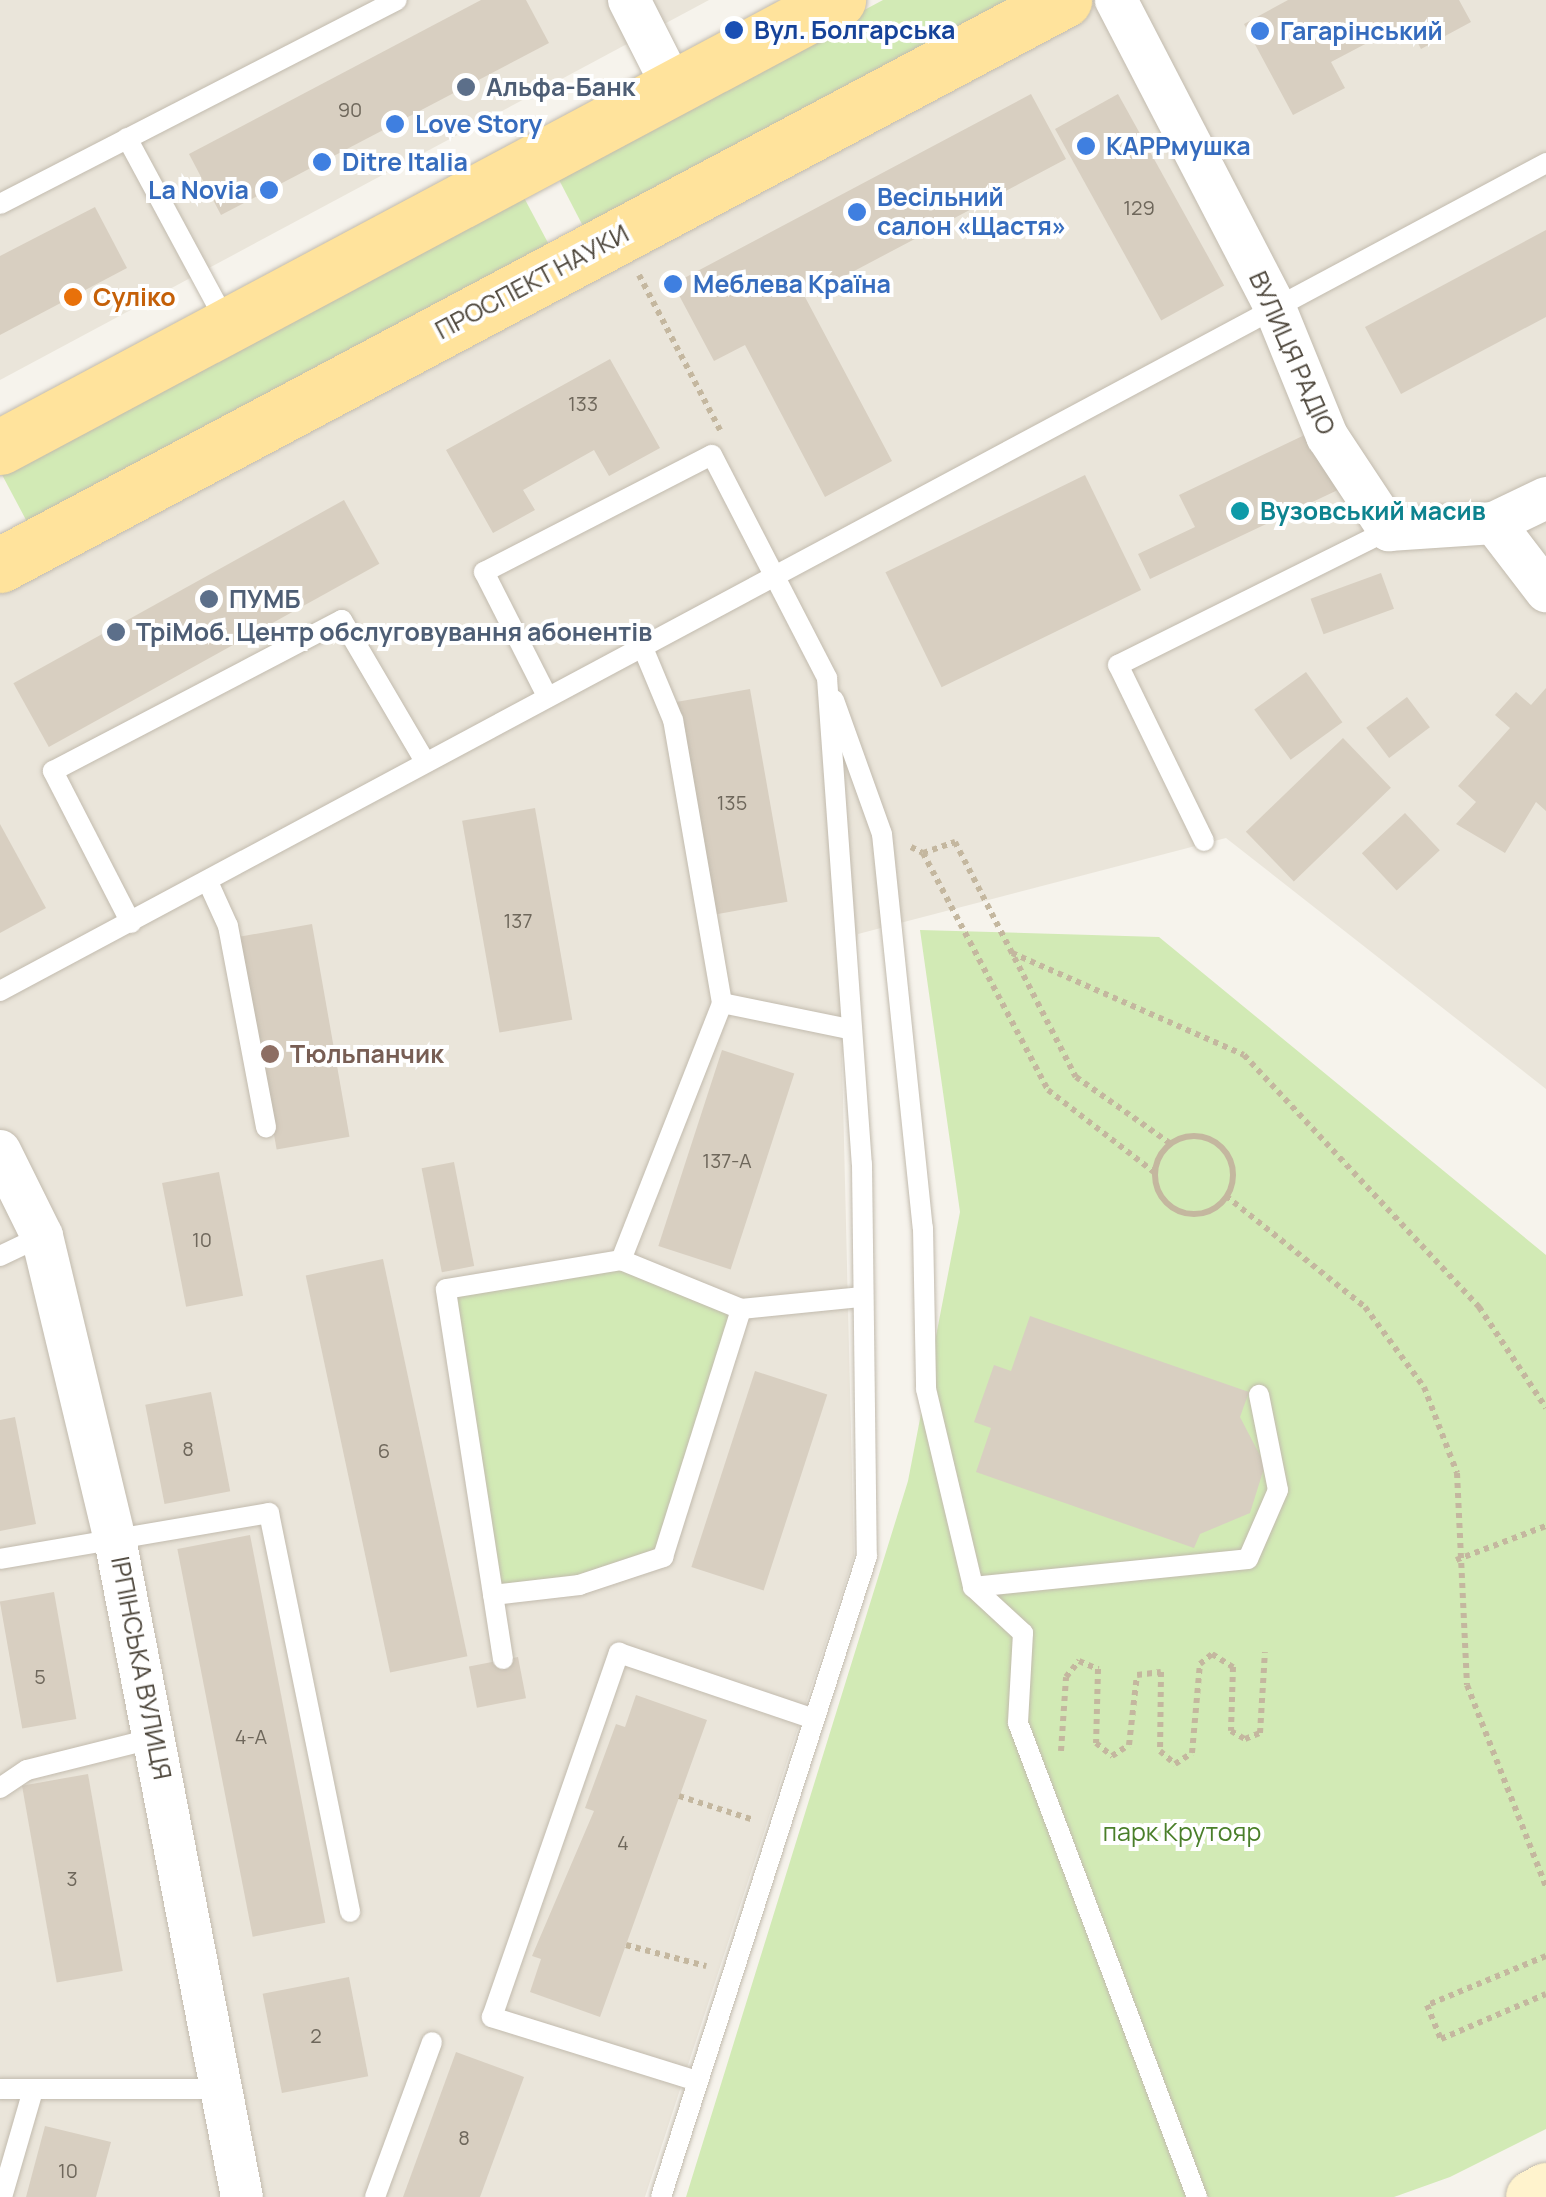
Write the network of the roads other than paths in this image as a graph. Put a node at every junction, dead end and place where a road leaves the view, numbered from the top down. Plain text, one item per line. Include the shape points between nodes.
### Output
1 (397, 0) edge
2 (629, 0) edge
3 (838, 0) edge
4 (1064, 0) edge
5 (1116, 0) edge
6 (673, 87) junction
7 (126, 138) junction
8 (1546, 163) edge
9 (0, 204) edge
10 (1273, 303) junction
11 (228, 326) junction
12 (0, 447) edge
13 (1546, 498) edge
14 (1494, 523) junction
15 (1388, 530) junction
16 (0, 565) edge
17 (771, 574) junction
18 (1546, 591) edge
19 (641, 643) junction
20 (827, 678) junction
21 (546, 694) junction
22 (424, 760) junction
23 (1204, 841) dead end
24 (208, 882) junction
25 (131, 922) junction
26 (0, 990) edge
27 (722, 1003) junction
28 (849, 1029) junction
29 (266, 1127) dead end
30 (0, 1151) edge
31 (42, 1236) junction
32 (0, 1256) edge
33 (621, 1260) junction
34 (862, 1297) junction
35 (740, 1309) junction
36 (1259, 1395) dead end
37 (115, 1538) junction
38 (0, 1559) edge
39 (973, 1587) junction
40 (494, 1595) junction
41 (503, 1659) dead end
42 (814, 1718) junction
43 (155, 1738) junction
44 (0, 1788) edge
45 (350, 1912) dead end
46 (432, 2042) dead end
47 (697, 2080) junction
48 (0, 2089) edge
49 (222, 2089) junction
50 (32, 2094) junction
51 (1546, 2190) edge
52 (2, 2197) edge
53 (242, 2197) edge
54 (374, 2197) edge
55 (661, 2197) edge
56 (1197, 2197) edge
57 (1532, 2197) edge

1 - 7 lane
2 - 6 street
3 - 6 main road
4 - 16 main road, ПРОСПЕКТ НАУКИ
5 - 10 street, ВУЛИЦЯ РАДІО
6 - 11 main road
7 - 9 lane
7 - 11 lane
8 - 10 lane
10 - 15 street, ВУЛИЦЯ РАДІО via 1326,436
10 - 17 lane
11 - 12 main road
13 - 14 street
14 - 15 street
14 - 18 street
15 - 23 lane via 1118,666
17 - 19 lane
17 - 20 lane
17 - 21 lane via 712,455 484,572
19 - 21 lane
19 - 27 lane via 673,720
20 - 28 lane
20 - 39 lane via 882,834 923,1228 926,1389
21 - 22 lane
22 - 24 lane
22 - 25 lane via 342,620 54,772
24 - 25 lane
24 - 29 lane via 228,926
25 - 26 lane
27 - 28 lane
27 - 33 lane
28 - 34 lane
30 - 31 street, ІРПІНСЬКА ВУЛИЦЯ
31 - 32 lane
31 - 37 street, ІРПІНСЬКА ВУЛИЦЯ
33 - 35 lane
33 - 40 lane via 446,1289
34 - 35 lane
34 - 42 lane via 867,1556
35 - 40 lane via 662,1557 579,1585
36 - 39 lane via 1278,1490 1248,1559
37 - 38 lane
37 - 43 street, ІРПІНСЬКА ВУЛИЦЯ
37 - 45 lane via 268,1513
39 - 56 lane via 1023,1633 1018,1723
40 - 41 lane
42 - 47 lane
42 - 47 lane via 618,1653 492,2017
43 - 44 lane via 27,1770
43 - 49 street, ІРПІНСЬКА ВУЛИЦЯ
46 - 54 lane
47 - 55 lane
48 - 50 lane
49 - 50 lane
49 - 53 street, ІРПІНСЬКА ВУЛИЦЯ
50 - 52 lane
51 - 57 main road

